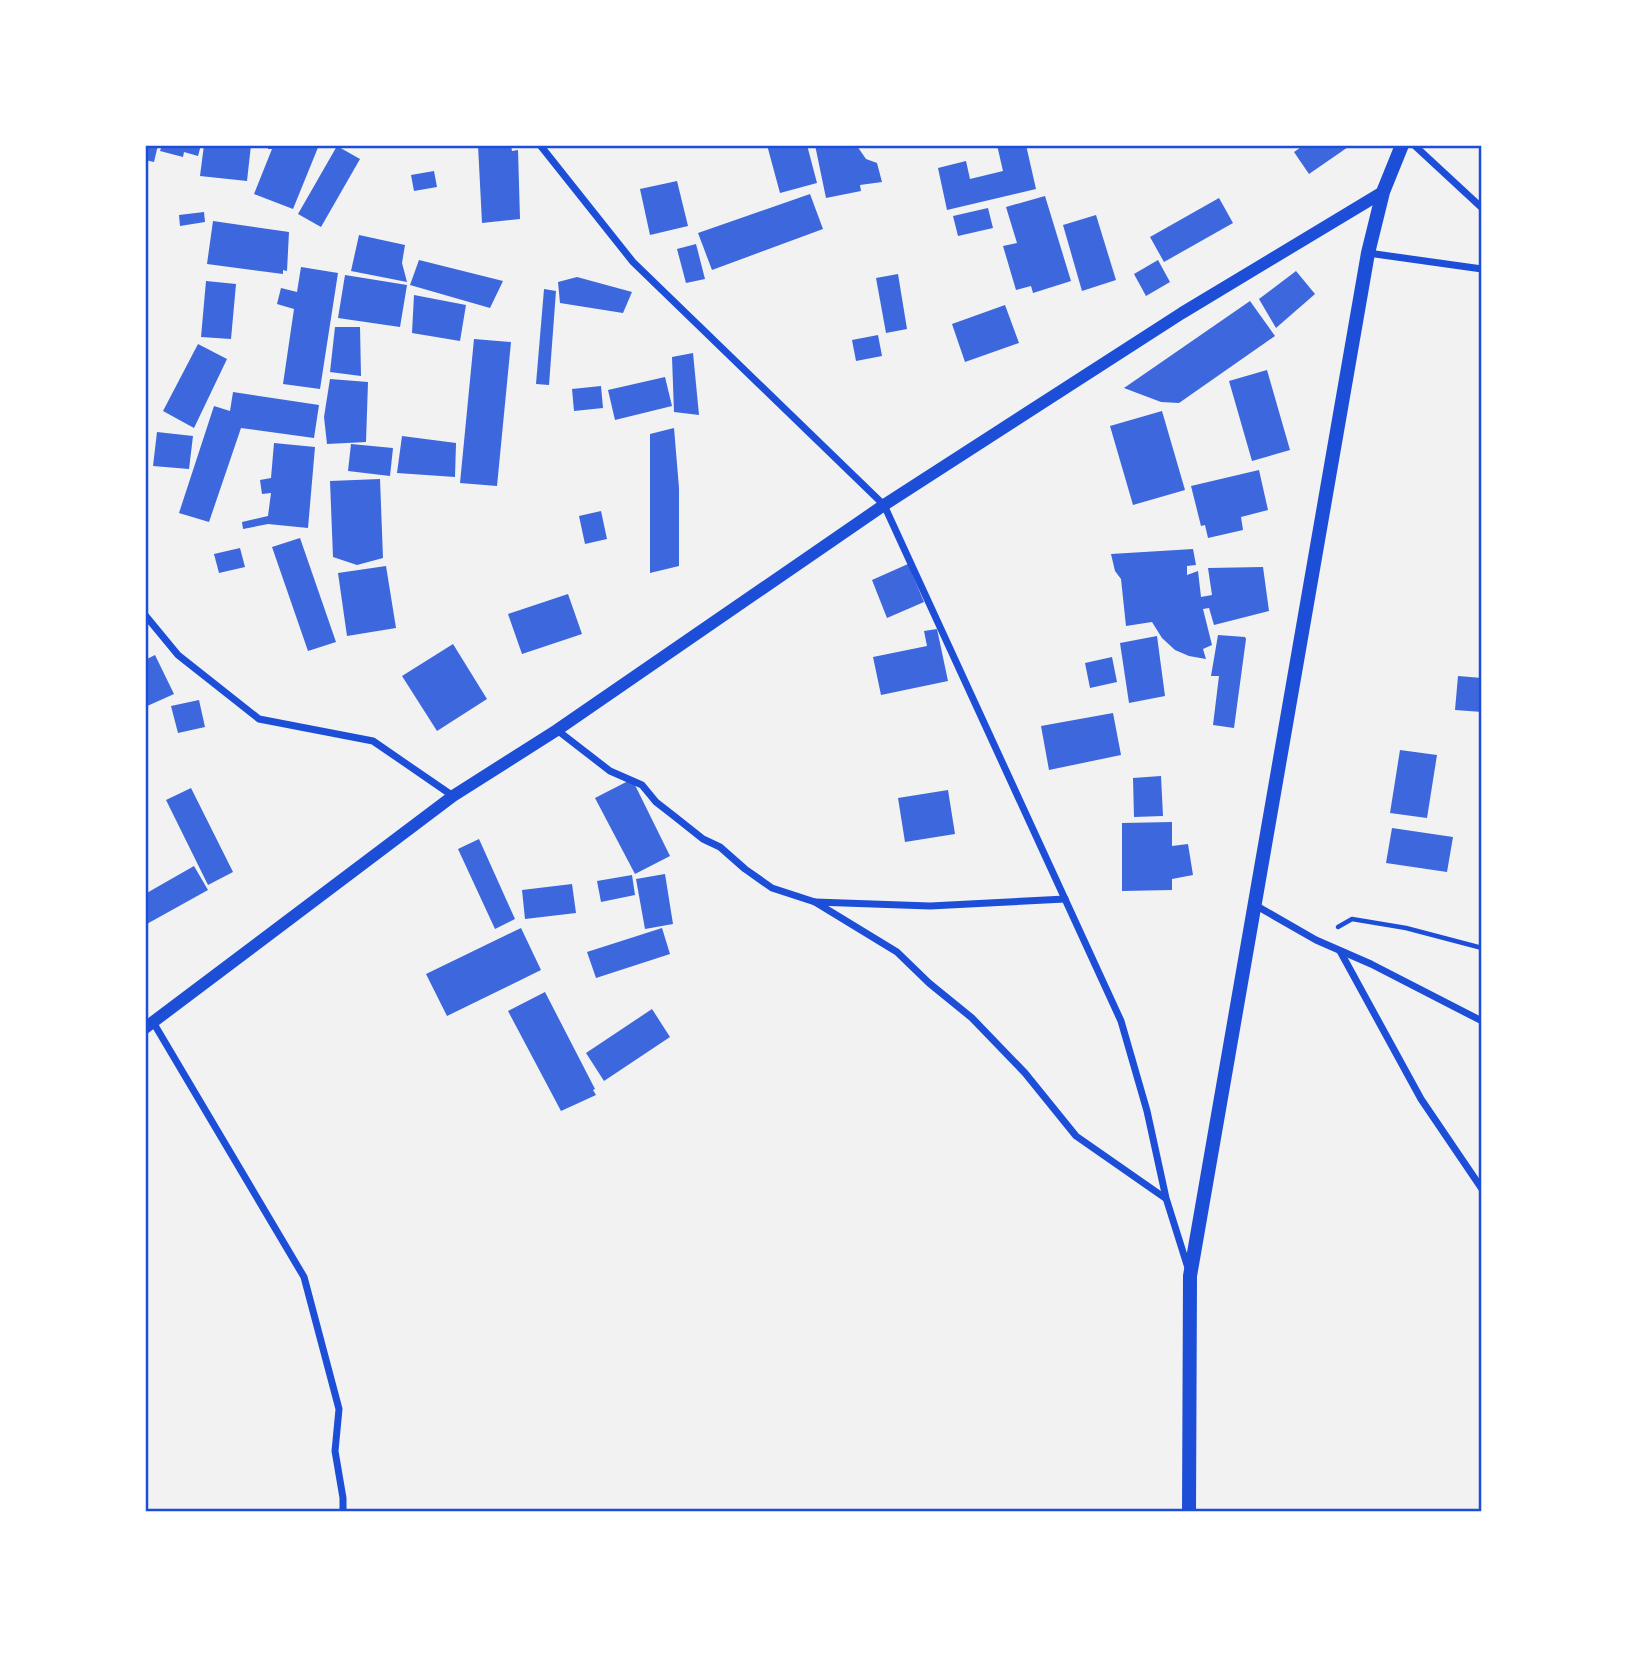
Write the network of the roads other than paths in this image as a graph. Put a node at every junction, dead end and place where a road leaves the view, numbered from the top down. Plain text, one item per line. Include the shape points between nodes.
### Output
1 (540, 145) edge
2 (1402, 145) edge
3 (1414, 145) edge
4 (1383, 192) junction
5 (1482, 208) edge
6 (1368, 253) junction
7 (1482, 269) edge
8 (884, 505) junction
9 (145, 615) edge
10 (557, 730) junction
11 (453, 796) junction
12 (1065, 899) junction
13 (815, 902) junction
14 (1254, 905) junction
15 (1340, 951) junction
16 (1482, 1021) edge
17 (149, 1025) edge
18 (1482, 1189) edge
19 (1166, 1198) junction
20 (1190, 1276) junction
21 (343, 1512) edge
22 (1189, 1512) edge

1 - 8 street via 633,262
2 - 4 main road
3 - 5 street
4 - 6 main road
4 - 8 street via 1182,313
6 - 7 street
6 - 14 main road
8 - 10 street
8 - 12 street
9 - 11 street via 178,655 259,719 373,741
10 - 11 street
10 - 13 street via 610,771 642,785 656,802 772,888
11 - 17 street
12 - 13 street via 930,906
12 - 19 street via 1121,1021
13 - 19 street via 897,952 972,1018 1076,1136
14 - 15 street
14 - 20 main road
15 - 16 street
15 - 18 street via 1421,1099
17 - 21 street via 304,1277 339,1409 335,1451
19 - 20 street
20 - 22 main road

